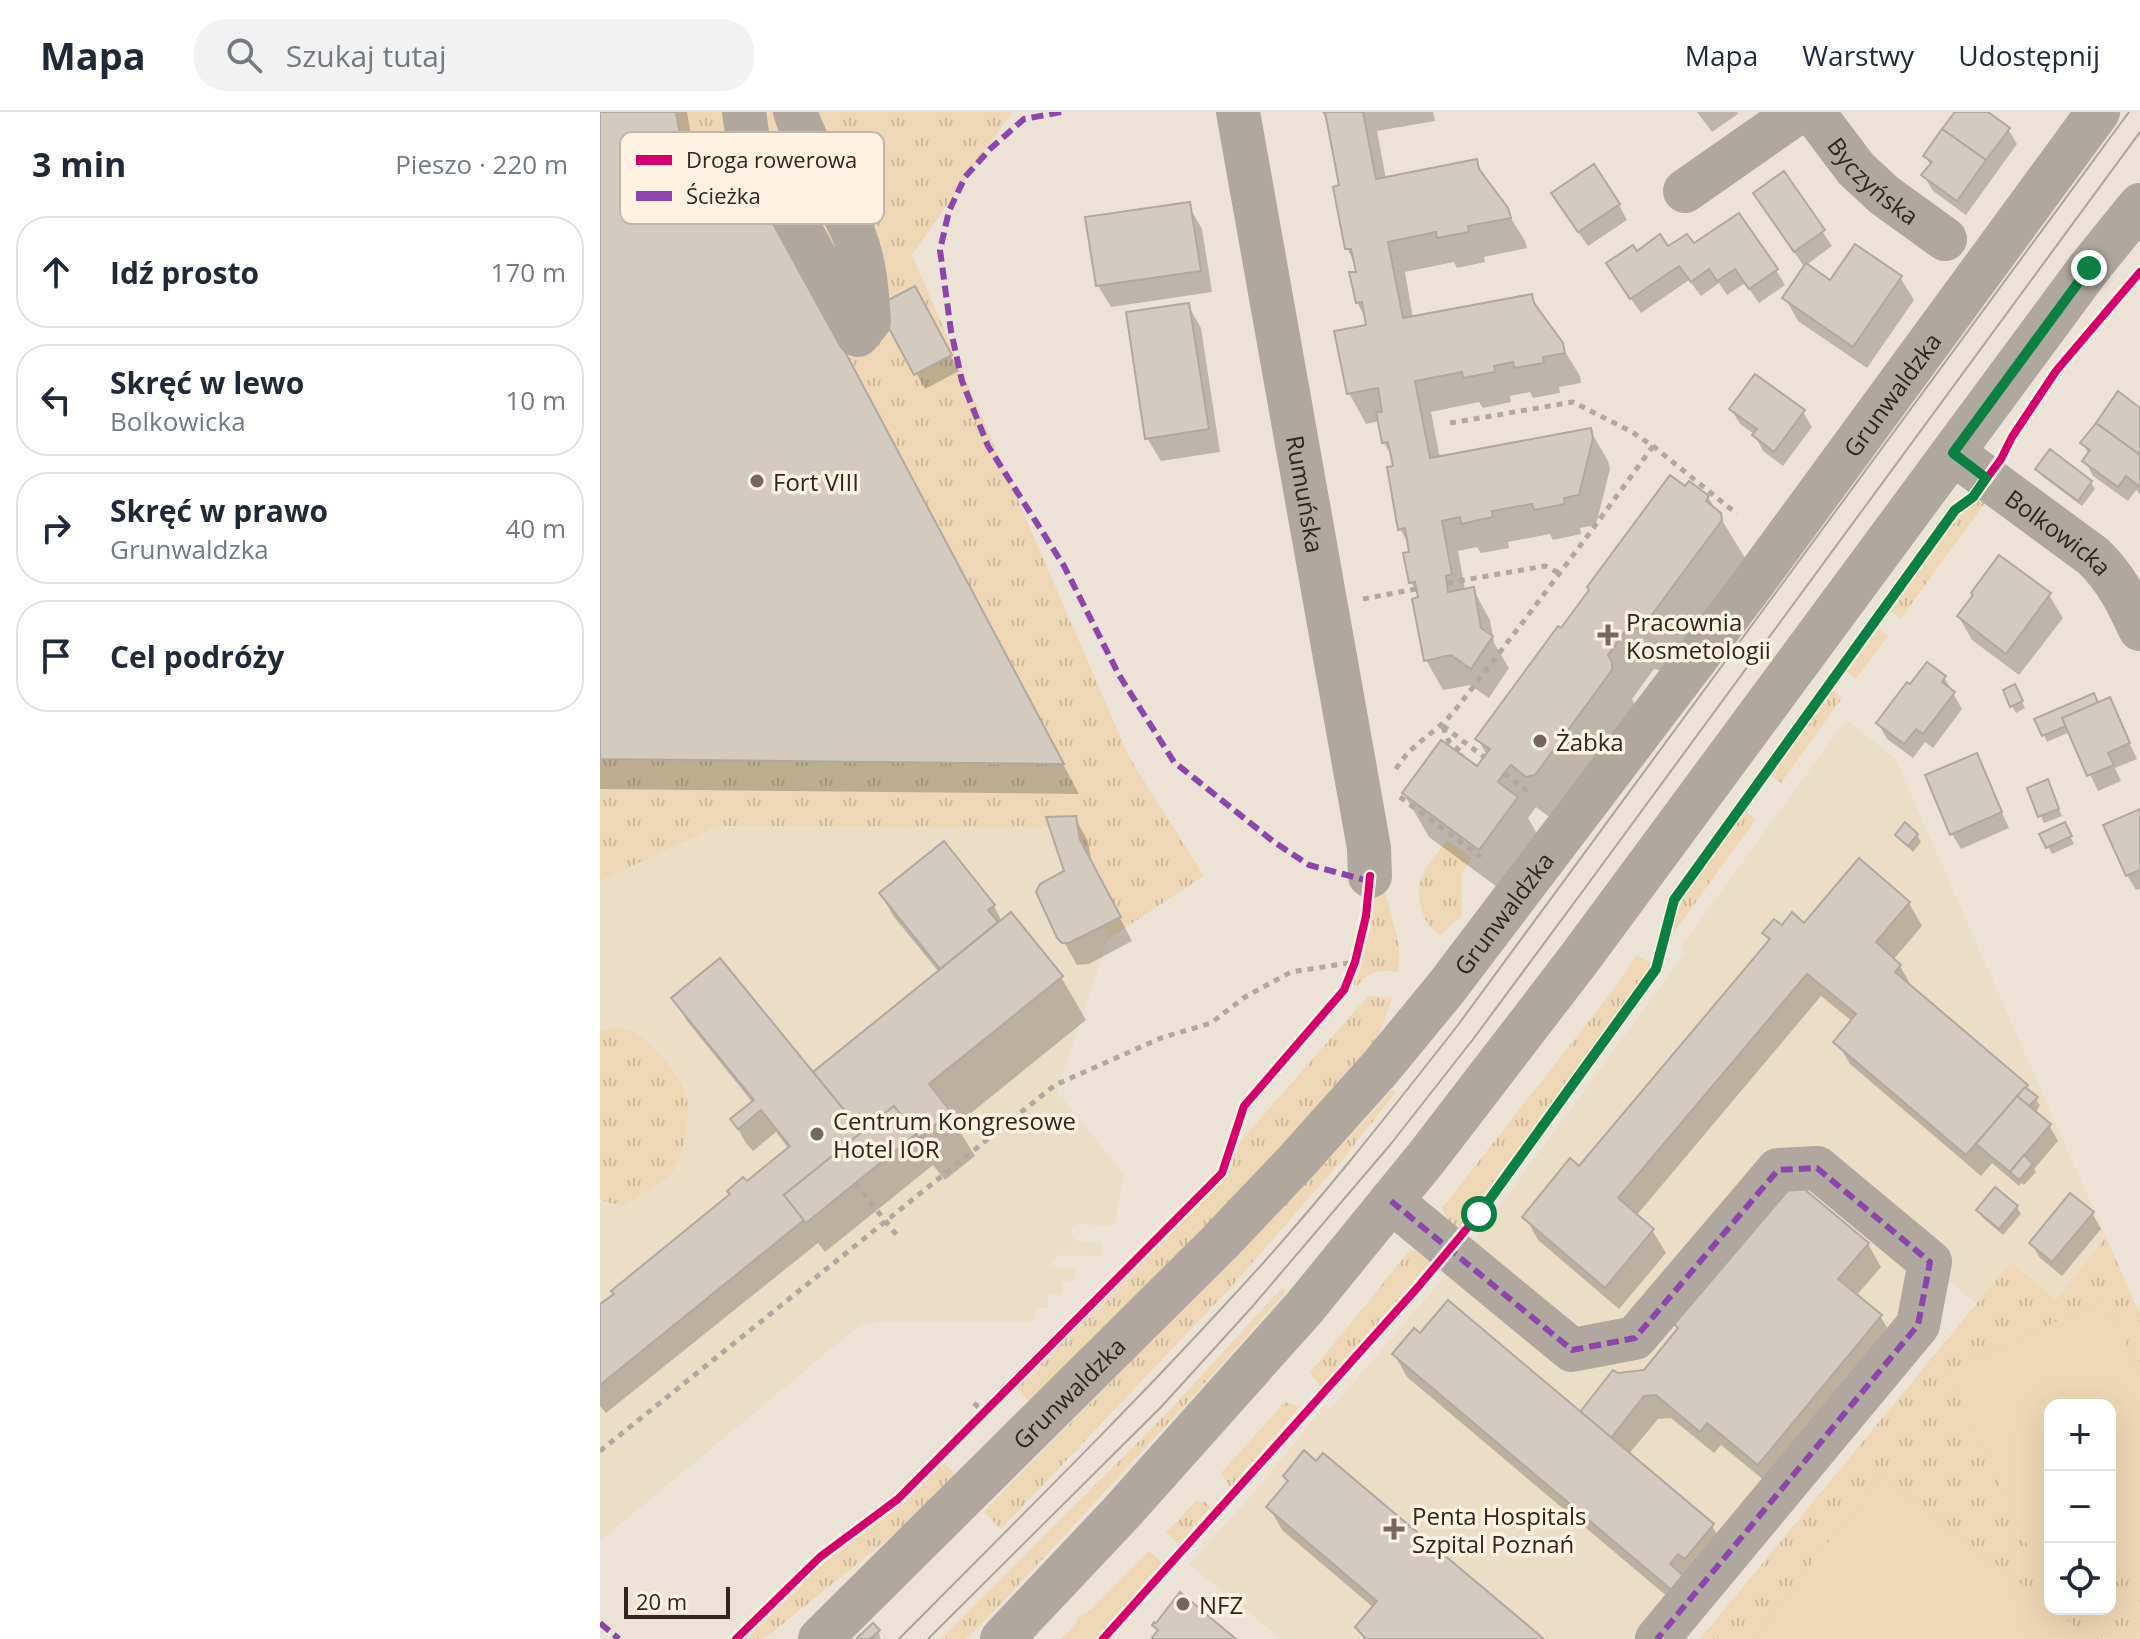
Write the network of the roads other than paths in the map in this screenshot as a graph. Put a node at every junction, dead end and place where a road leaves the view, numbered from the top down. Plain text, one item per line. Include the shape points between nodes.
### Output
1 (744, 112) edge
2 (795, 112) edge
3 (1238, 112) edge
4 (1798, 112) edge
5 (1813, 112) edge
6 (2098, 112) edge
7 (747, 132) edge
8 (802, 132) edge
9 (1685, 191) dead end
10 (2140, 205) edge
11 (797, 224) edge
12 (847, 224) edge
13 (1945, 239) dead end
14 (1953, 453) junction
15 (2140, 629) edge
16 (1370, 876) dead end
17 (1391, 1201) junction
18 (828, 1631) edge
19 (789, 1639) edge
20 (1002, 1639) edge
21 (1657, 1639) edge

1 - 7 street
2 - 8 street
3 - 16 street, Rumuńska
4 - 9 street
5 - 13 street, Byczyńska via 1856,169
6 - 18 street, Grunwaldzka via 1739,602 1381,1067 1219,1243
10 - 14 street
11 - 12 street via 858,335 869,321 866,280
14 - 15 street, Bolkowicka via 2093,556 2123,591
14 - 17 street via 1579,959
17 - 20 street via 1260,1358
17 - 21 street via 1572,1350 1635,1338 1778,1170 1817,1168 1930,1262 1918,1325
18 - 19 street via 803,1629

